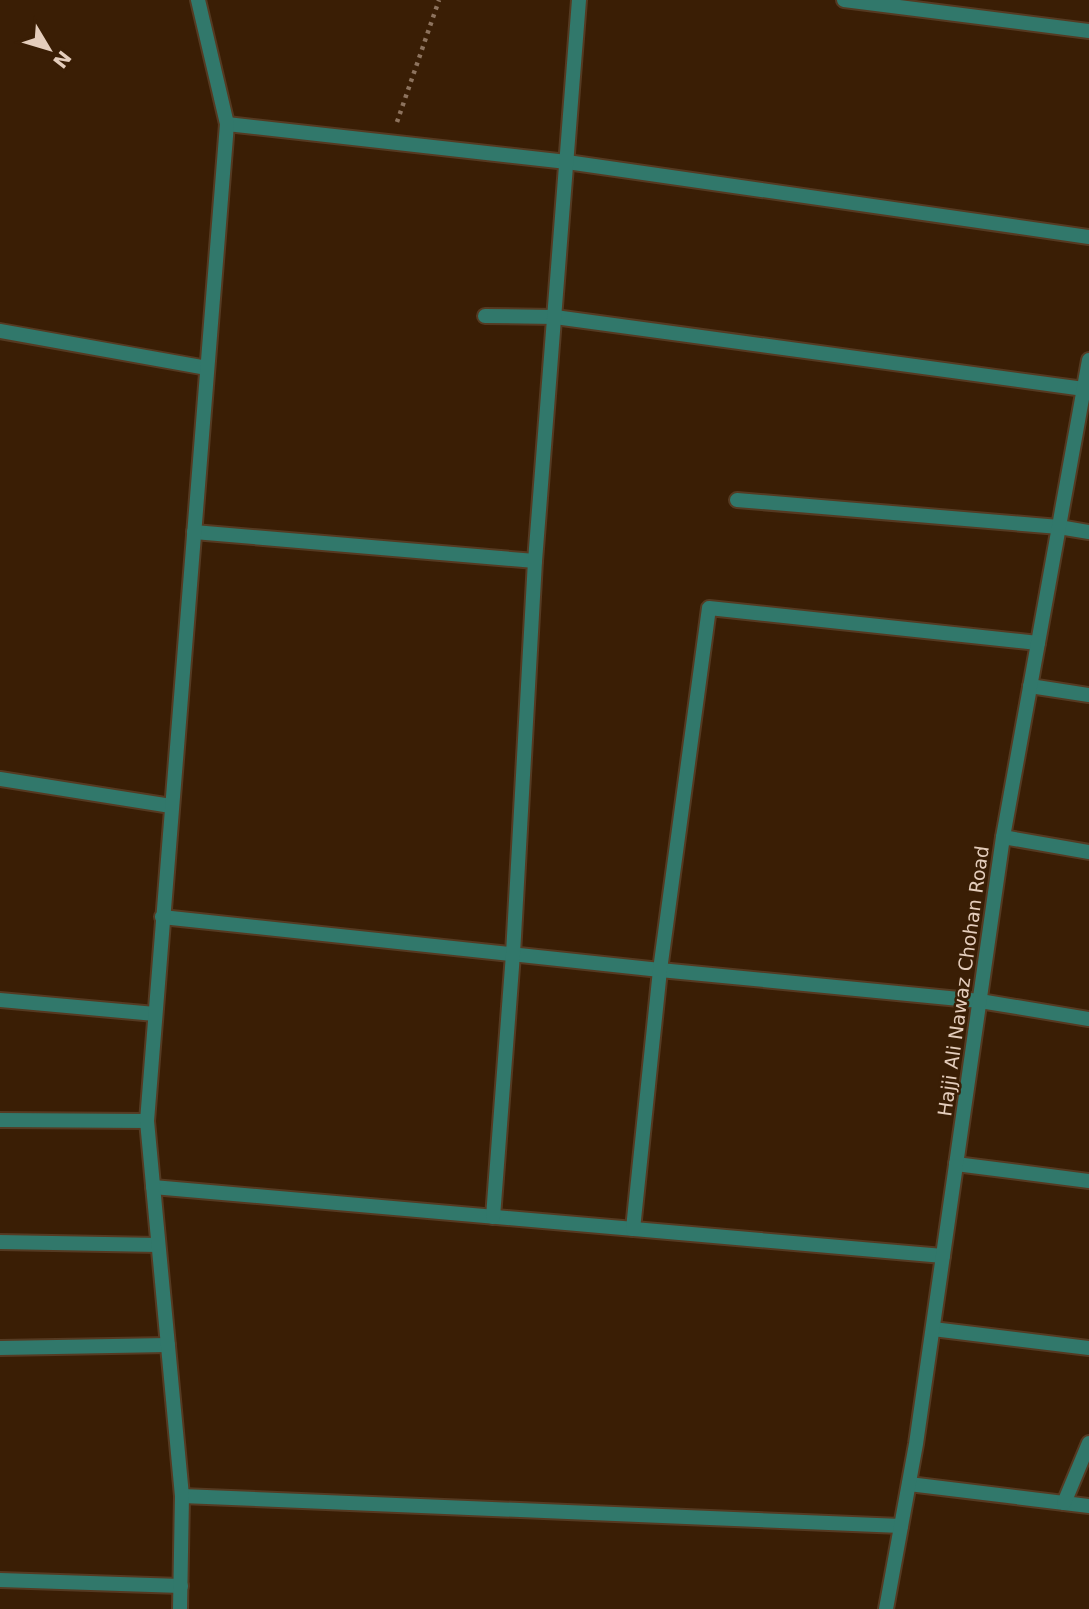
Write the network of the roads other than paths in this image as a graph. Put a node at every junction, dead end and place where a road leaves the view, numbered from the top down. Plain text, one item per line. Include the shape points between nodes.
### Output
1 (198, 0) edge
2 (579, 0) edge
3 (844, 0) edge
4 (1089, 31) edge
5 (227, 124) junction
6 (567, 162) junction
7 (1089, 237) edge
8 (485, 316) dead end
9 (555, 317) junction
10 (0, 331) edge
11 (1089, 360) edge
12 (207, 368) junction
13 (1084, 389) junction
14 (737, 500) dead end
15 (1059, 527) junction
16 (194, 532) junction
17 (1089, 532) edge
18 (535, 561) junction
19 (1038, 643) junction
20 (1030, 686) junction
21 (1089, 695) edge
22 (0, 779) edge
23 (171, 806) junction
24 (1003, 837) junction
25 (1089, 852) edge
26 (162, 917) junction
27 (513, 954) junction
28 (660, 970) junction
29 (0, 1000) edge
30 (980, 1000) junction
31 (155, 1014) junction
32 (1089, 1019) edge
33 (0, 1121) edge
34 (147, 1121) junction
35 (956, 1164) junction
36 (1089, 1181) edge
37 (153, 1187) junction
38 (493, 1217) junction
39 (633, 1229) junction
40 (0, 1242) edge
41 (158, 1245) junction
42 (943, 1256) junction
43 (933, 1329) junction
44 (168, 1345) junction
45 (0, 1348) edge
46 (1089, 1348) edge
47 (1089, 1443) edge
48 (909, 1484) junction
49 (182, 1496) junction
50 (1064, 1503) junction
51 (1089, 1506) edge
52 (901, 1526) junction
53 (0, 1580) edge
54 (181, 1586) junction
55 (180, 1609) edge
56 (886, 1609) edge

1 - 5 street
2 - 6 street
3 - 4 street
5 - 6 street
5 - 12 street
6 - 7 street
6 - 9 street
8 - 9 street
9 - 13 street
9 - 18 street
10 - 12 street
11 - 13 street, Hajji Ali Nawaz Chohan Road
12 - 16 street
13 - 15 street, Hajji Ali Nawaz Chohan Road
14 - 15 street
15 - 17 street
15 - 19 street, Hajji Ali Nawaz Chohan Road
16 - 18 street
16 - 23 street
18 - 27 street
19 - 20 street, Hajji Ali Nawaz Chohan Road
19 - 28 street via 709,608
20 - 21 street
20 - 24 street, Hajji Ali Nawaz Chohan Road
22 - 23 street
23 - 26 street
24 - 25 street
24 - 30 street, Hajji Ali Nawaz Chohan Road
26 - 27 street
26 - 31 street
27 - 28 street
27 - 38 street
28 - 30 street
28 - 39 street
29 - 31 street
30 - 32 street
30 - 35 street, Hajji Ali Nawaz Chohan Road
31 - 34 street
33 - 34 street
34 - 37 street
35 - 36 street
35 - 42 street, Hajji Ali Nawaz Chohan Road
37 - 38 street
37 - 41 street
38 - 39 street
39 - 42 street
40 - 41 street
41 - 44 street
42 - 43 street, Hajji Ali Nawaz Chohan Road
43 - 46 street
43 - 48 street, Hajji Ali Nawaz Chohan Road
44 - 45 street
44 - 49 street
47 - 50 street
48 - 50 street
48 - 52 street, Hajji Ali Nawaz Chohan Road
49 - 52 street
49 - 54 street
50 - 51 street
52 - 56 street, Hajji Ali Nawaz Chohan Road
53 - 54 street
54 - 55 street

